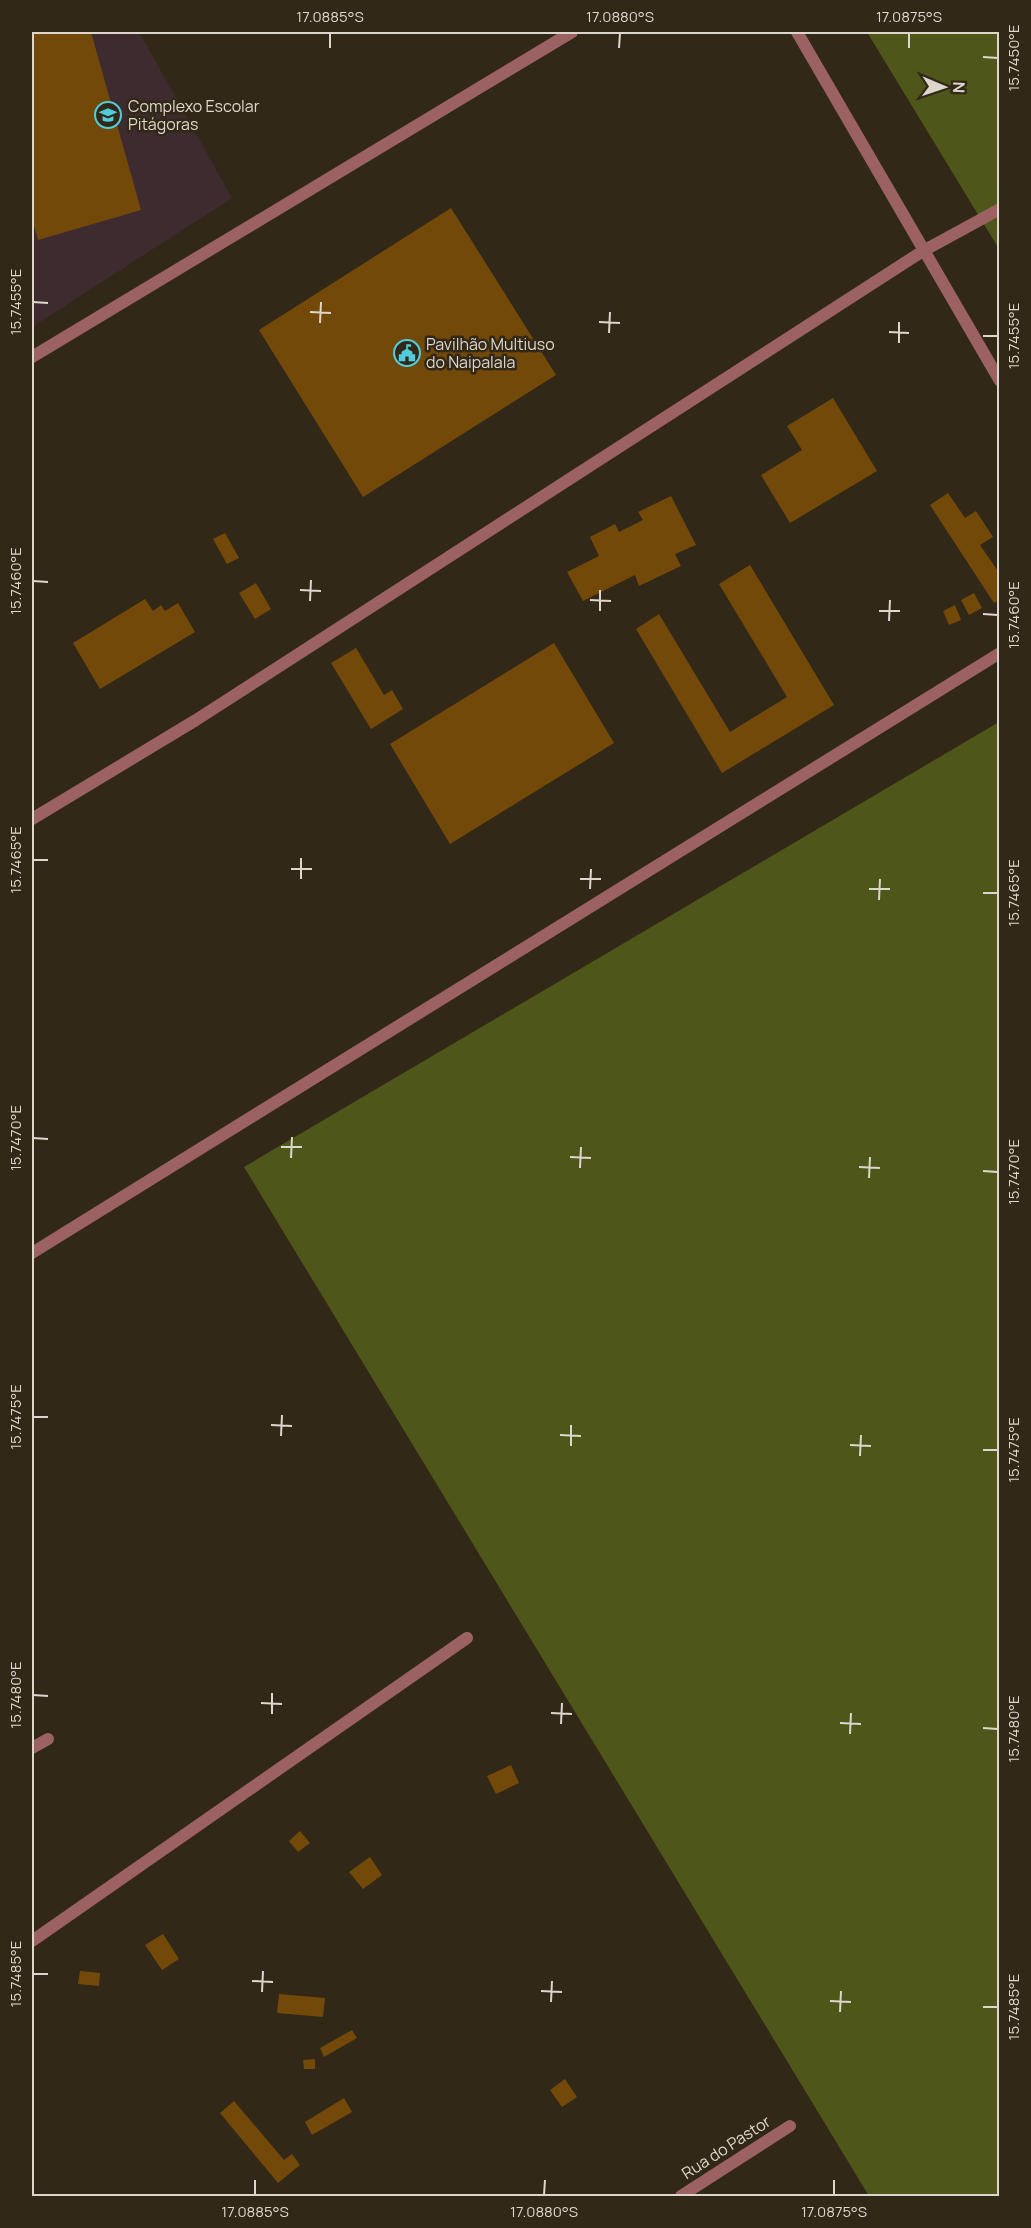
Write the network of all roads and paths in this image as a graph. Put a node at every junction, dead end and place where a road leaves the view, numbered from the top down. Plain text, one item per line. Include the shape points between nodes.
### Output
1 (572, 32) edge
2 (798, 32) edge
3 (999, 209) edge
4 (923, 251) junction
5 (32, 357) edge
6 (999, 381) edge
7 (999, 652) edge
8 (32, 819) edge
9 (32, 1252) edge
10 (466, 1638) dead end
11 (48, 1739) dead end
12 (32, 1748) edge
13 (32, 1941) edge
14 (790, 2126) dead end
15 (681, 2196) edge

1 - 5 street
2 - 4 street
3 - 4 street
4 - 6 street
4 - 8 street via 196,720
7 - 9 street
10 - 13 street
11 - 12 street
14 - 15 street, Rua do Pastor

